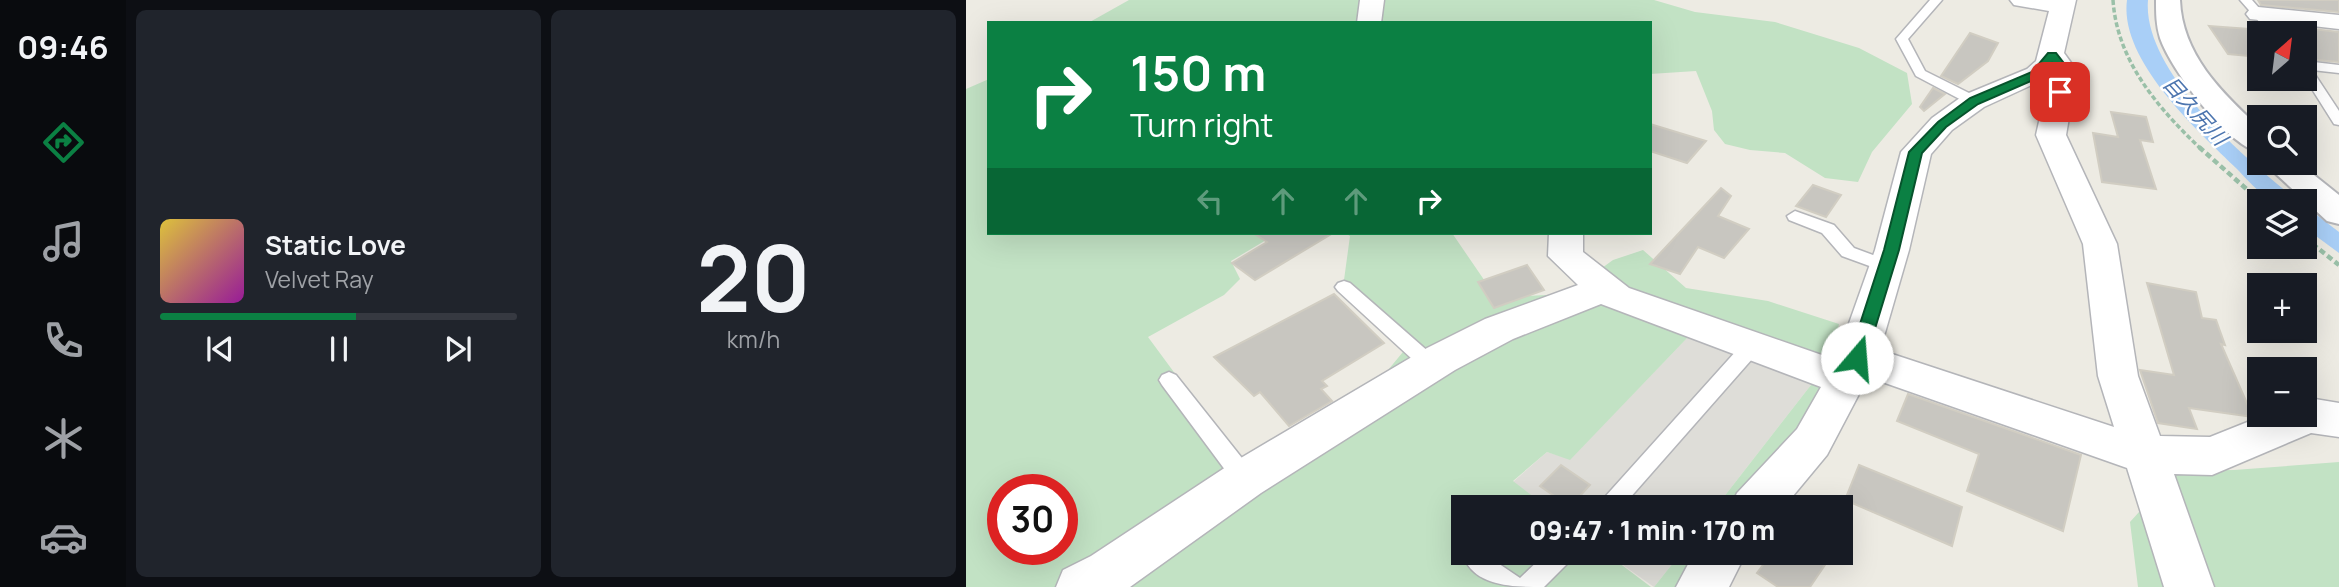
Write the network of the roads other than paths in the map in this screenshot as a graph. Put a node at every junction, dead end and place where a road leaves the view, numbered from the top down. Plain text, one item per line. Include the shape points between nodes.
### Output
1 (1372, 0) edge
2 (1936, 0) edge
3 (2022, 0) edge
4 (2168, 0) edge
5 (2063, 3) edge
6 (2252, 7) edge
7 (1369, 21) edge
8 (2264, 21) edge
9 (2339, 22) edge
10 (2052, 55) junction
11 (2317, 68) edge
12 (2339, 69) edge
13 (2317, 86) edge
14 (1974, 101) junction
15 (2339, 121) edge
16 (2247, 131) edge
17 (2294, 175) edge
18 (2339, 213) edge
19 (1795, 216) dead end
20 (1566, 235) edge
21 (1886, 266) junction
22 (1344, 287) dead end
23 (1604, 289) junction
24 (1753, 345) junction
25 (1432, 365) junction
26 (1852, 369) junction
27 (1169, 380) dead end
28 (2339, 420) edge
29 (2143, 455) junction
30 (1245, 479) junction
31 (1618, 495) edge
32 (1765, 495) edge
33 (1482, 565) edge
34 (1550, 565) edge
35 (1715, 565) edge
36 (1082, 587) edge
37 (1512, 587) edge
38 (1528, 587) edge
39 (1701, 587) edge
40 (2189, 587) edge

1 - 7 street
2 - 14 lane via 1902,39 1920,73
3 - 5 street
4 - 16 street via 2167,23 2177,49
5 - 10 street
6 - 8 lane
6 - 9 street
10 - 14 street via 2036,75
10 - 29 street via 2064,71 2051,135 2100,244 2118,376
11 - 12 lane
13 - 15 lane
14 - 21 street via 1942,124 1916,152
17 - 18 street
19 - 21 lane via 1828,229 1848,252
20 - 23 street via 1566,256
21 - 26 street
22 - 25 lane
23 - 24 street via 1642,308
23 - 25 street via 1499,329
24 - 26 street
24 - 31 lane
25 - 30 street
26 - 29 street
26 - 32 street via 1812,442
27 - 30 lane
28 - 29 street via 2309,415 2212,456
29 - 40 street
30 - 36 street
33 - 37 lane
34 - 38 lane
35 - 39 street

